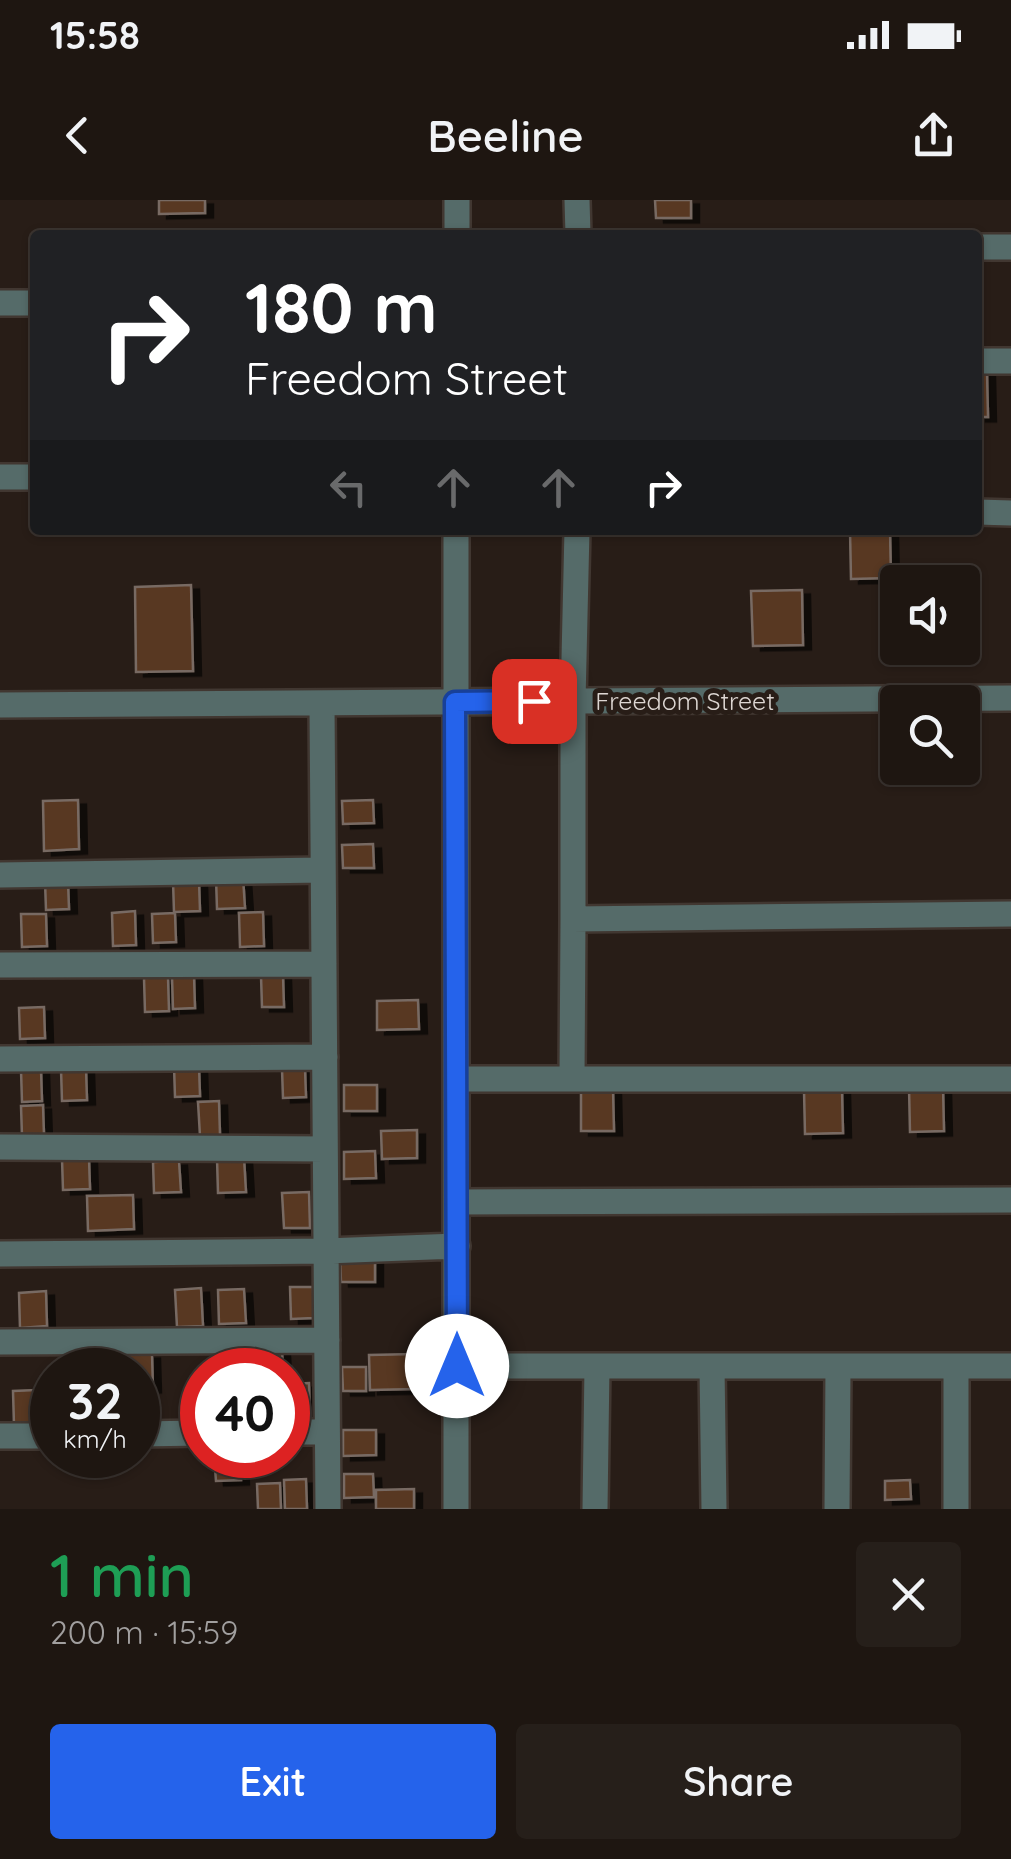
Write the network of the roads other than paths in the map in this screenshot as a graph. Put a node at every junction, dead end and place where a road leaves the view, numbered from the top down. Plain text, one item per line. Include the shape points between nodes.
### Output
1 (457, 200) edge
2 (577, 200) edge
3 (457, 230) edge
4 (578, 230) edge
5 (982, 247) edge
6 (1011, 248) edge
7 (0, 303) edge
8 (30, 303) edge
9 (982, 361) edge
10 (1011, 361) edge
11 (0, 477) edge
12 (30, 477) edge
13 (982, 512) edge
14 (1011, 513) edge
15 (456, 535) edge
16 (577, 535) edge
17 (1011, 698) edge
18 (573, 701) junction
19 (455, 702) junction
20 (322, 704) junction
21 (0, 705) edge
22 (324, 870) junction
23 (0, 875) edge
24 (1011, 914) edge
25 (573, 920) junction
26 (324, 964) junction
27 (0, 965) edge
28 (325, 1057) junction
29 (0, 1058) edge
30 (572, 1079) junction
31 (1011, 1079) edge
32 (457, 1080) junction
33 (0, 1147) edge
34 (325, 1149) junction
35 (1011, 1200) edge
36 (457, 1202) junction
37 (457, 1246) junction
38 (326, 1251) junction
39 (0, 1254) edge
40 (327, 1340) junction
41 (0, 1342) edge
42 (457, 1366) junction
43 (596, 1366) junction
44 (712, 1366) junction
45 (838, 1366) junction
46 (956, 1366) junction
47 (1011, 1366) edge
48 (310, 1432) edge
49 (328, 1432) junction
50 (0, 1436) edge
51 (30, 1436) edge
52 (328, 1509) edge
53 (456, 1509) edge
54 (595, 1509) edge
55 (714, 1509) edge
56 (837, 1509) edge
57 (956, 1509) edge

1 - 3 street
2 - 4 street
5 - 6 street
7 - 8 street
9 - 10 street
11 - 12 street
13 - 14 street
15 - 19 street
16 - 18 street
17 - 18 street, Freedom Street
18 - 19 street, Freedom Street
18 - 25 street
19 - 20 street, Freedom Street
19 - 32 street
20 - 21 street, Freedom Street
20 - 22 street
22 - 23 street
22 - 26 street
24 - 25 street
25 - 30 street
26 - 27 street
26 - 28 street
28 - 29 street
28 - 34 street
30 - 31 street
30 - 32 street
32 - 36 street
33 - 34 street
34 - 38 street
35 - 36 street
36 - 37 street
37 - 38 street
37 - 42 street
38 - 39 street
38 - 40 street
40 - 41 street
40 - 49 street
42 - 43 street
42 - 53 street
43 - 44 street
43 - 54 street
44 - 45 street
44 - 55 street
45 - 46 street
45 - 56 street
46 - 47 street
46 - 57 street
48 - 49 street
49 - 52 street
50 - 51 street

